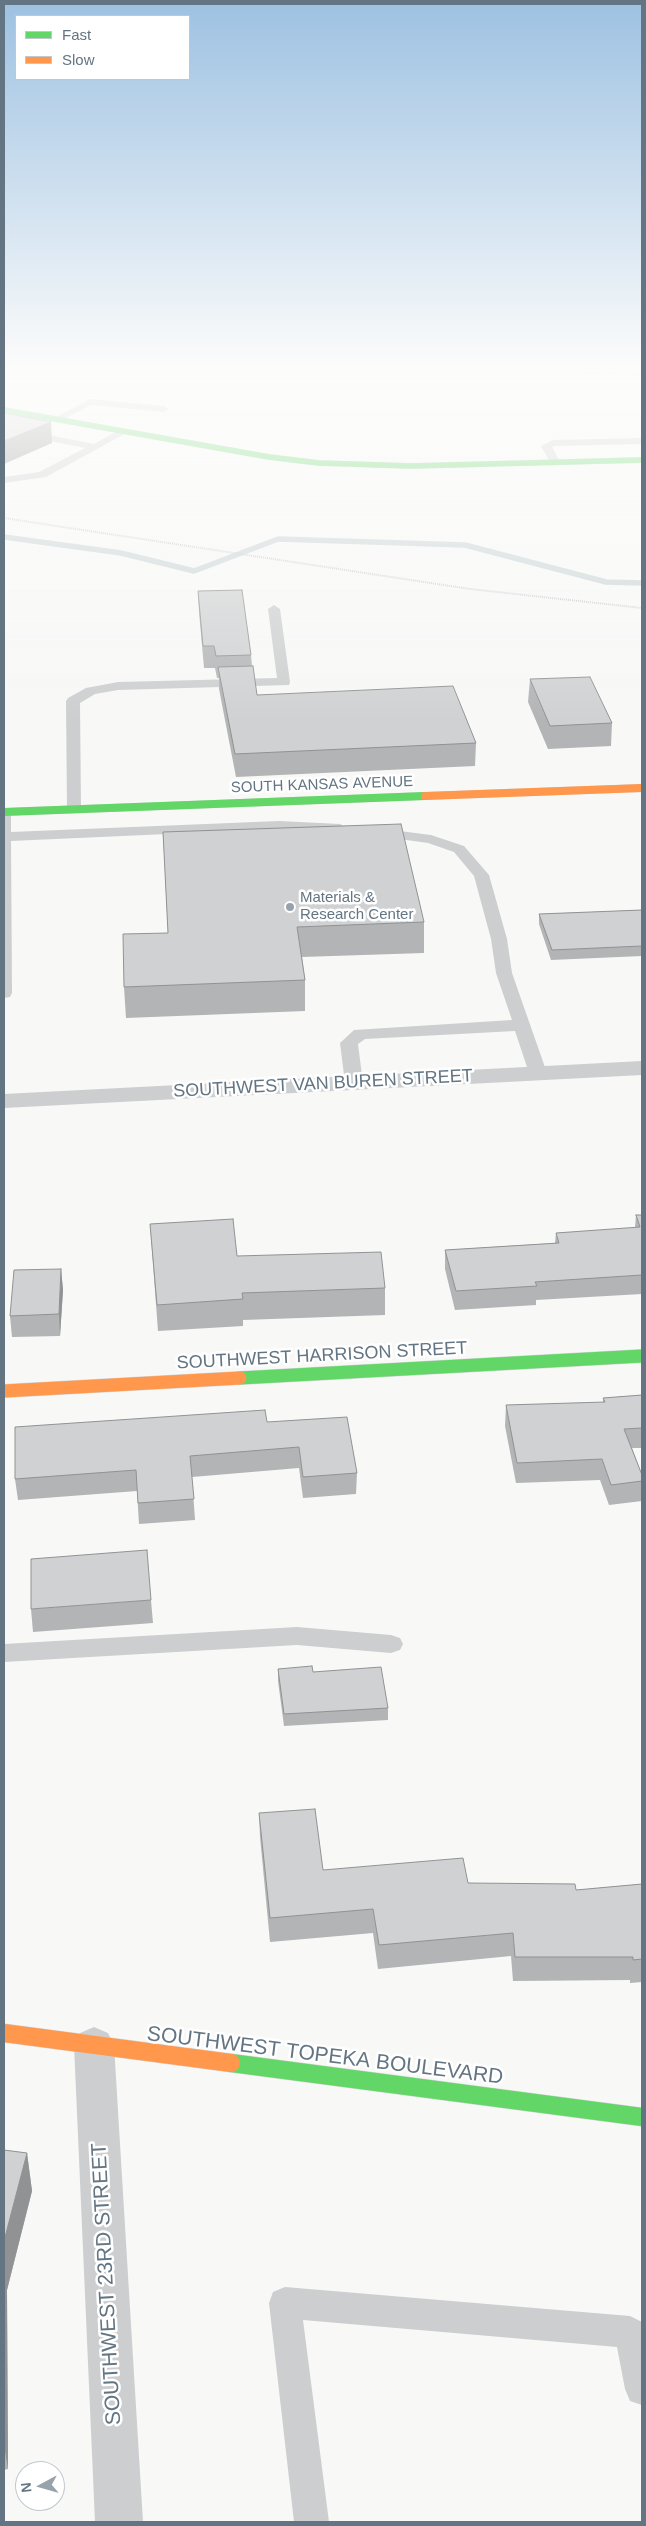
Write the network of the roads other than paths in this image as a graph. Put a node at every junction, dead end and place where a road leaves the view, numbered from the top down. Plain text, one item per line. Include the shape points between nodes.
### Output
1 (274, 609) dead end
2 (642, 788) edge
3 (74, 809) junction
4 (4, 812) edge
5 (4, 837) edge
6 (4, 993) edge
7 (522, 1025) junction
8 (642, 1068) edge
9 (538, 1073) junction
10 (354, 1083) junction
11 (4, 1101) edge
12 (642, 1356) edge
13 (4, 1391) edge
14 (392, 1644) dead end
15 (4, 1654) edge
16 (4, 2033) edge
17 (94, 2045) junction
18 (642, 2117) edge
19 (642, 2388) edge
20 (119, 2522) edge
21 (311, 2522) edge

1 - 3 lane via 284,682 118,686 90,691 73,701
2 - 3 street, SOUTH KANSAS AVENUE
3 - 4 street, SOUTH KANSAS AVENUE
4 - 5 lane
5 - 6 lane
5 - 7 lane via 279,825 431,839 459,849 481,875 499,940 504,973
7 - 9 lane
7 - 10 lane via 360,1034 349,1043
8 - 9 street, SOUTHWEST VAN BUREN STREET
9 - 10 street, SOUTHWEST VAN BUREN STREET
10 - 11 street, SOUTHWEST VAN BUREN STREET
12 - 13 street, SOUTHWEST HARRISON STREET
14 - 15 lane via 297,1636
16 - 17 street, SOUTHWEST TOPEKA BOULEVARD
17 - 18 street, SOUTHWEST TOPEKA BOULEVARD
17 - 20 street, SOUTHWEST 23RD STREET
19 - 21 lane via 630,2332 285,2303

